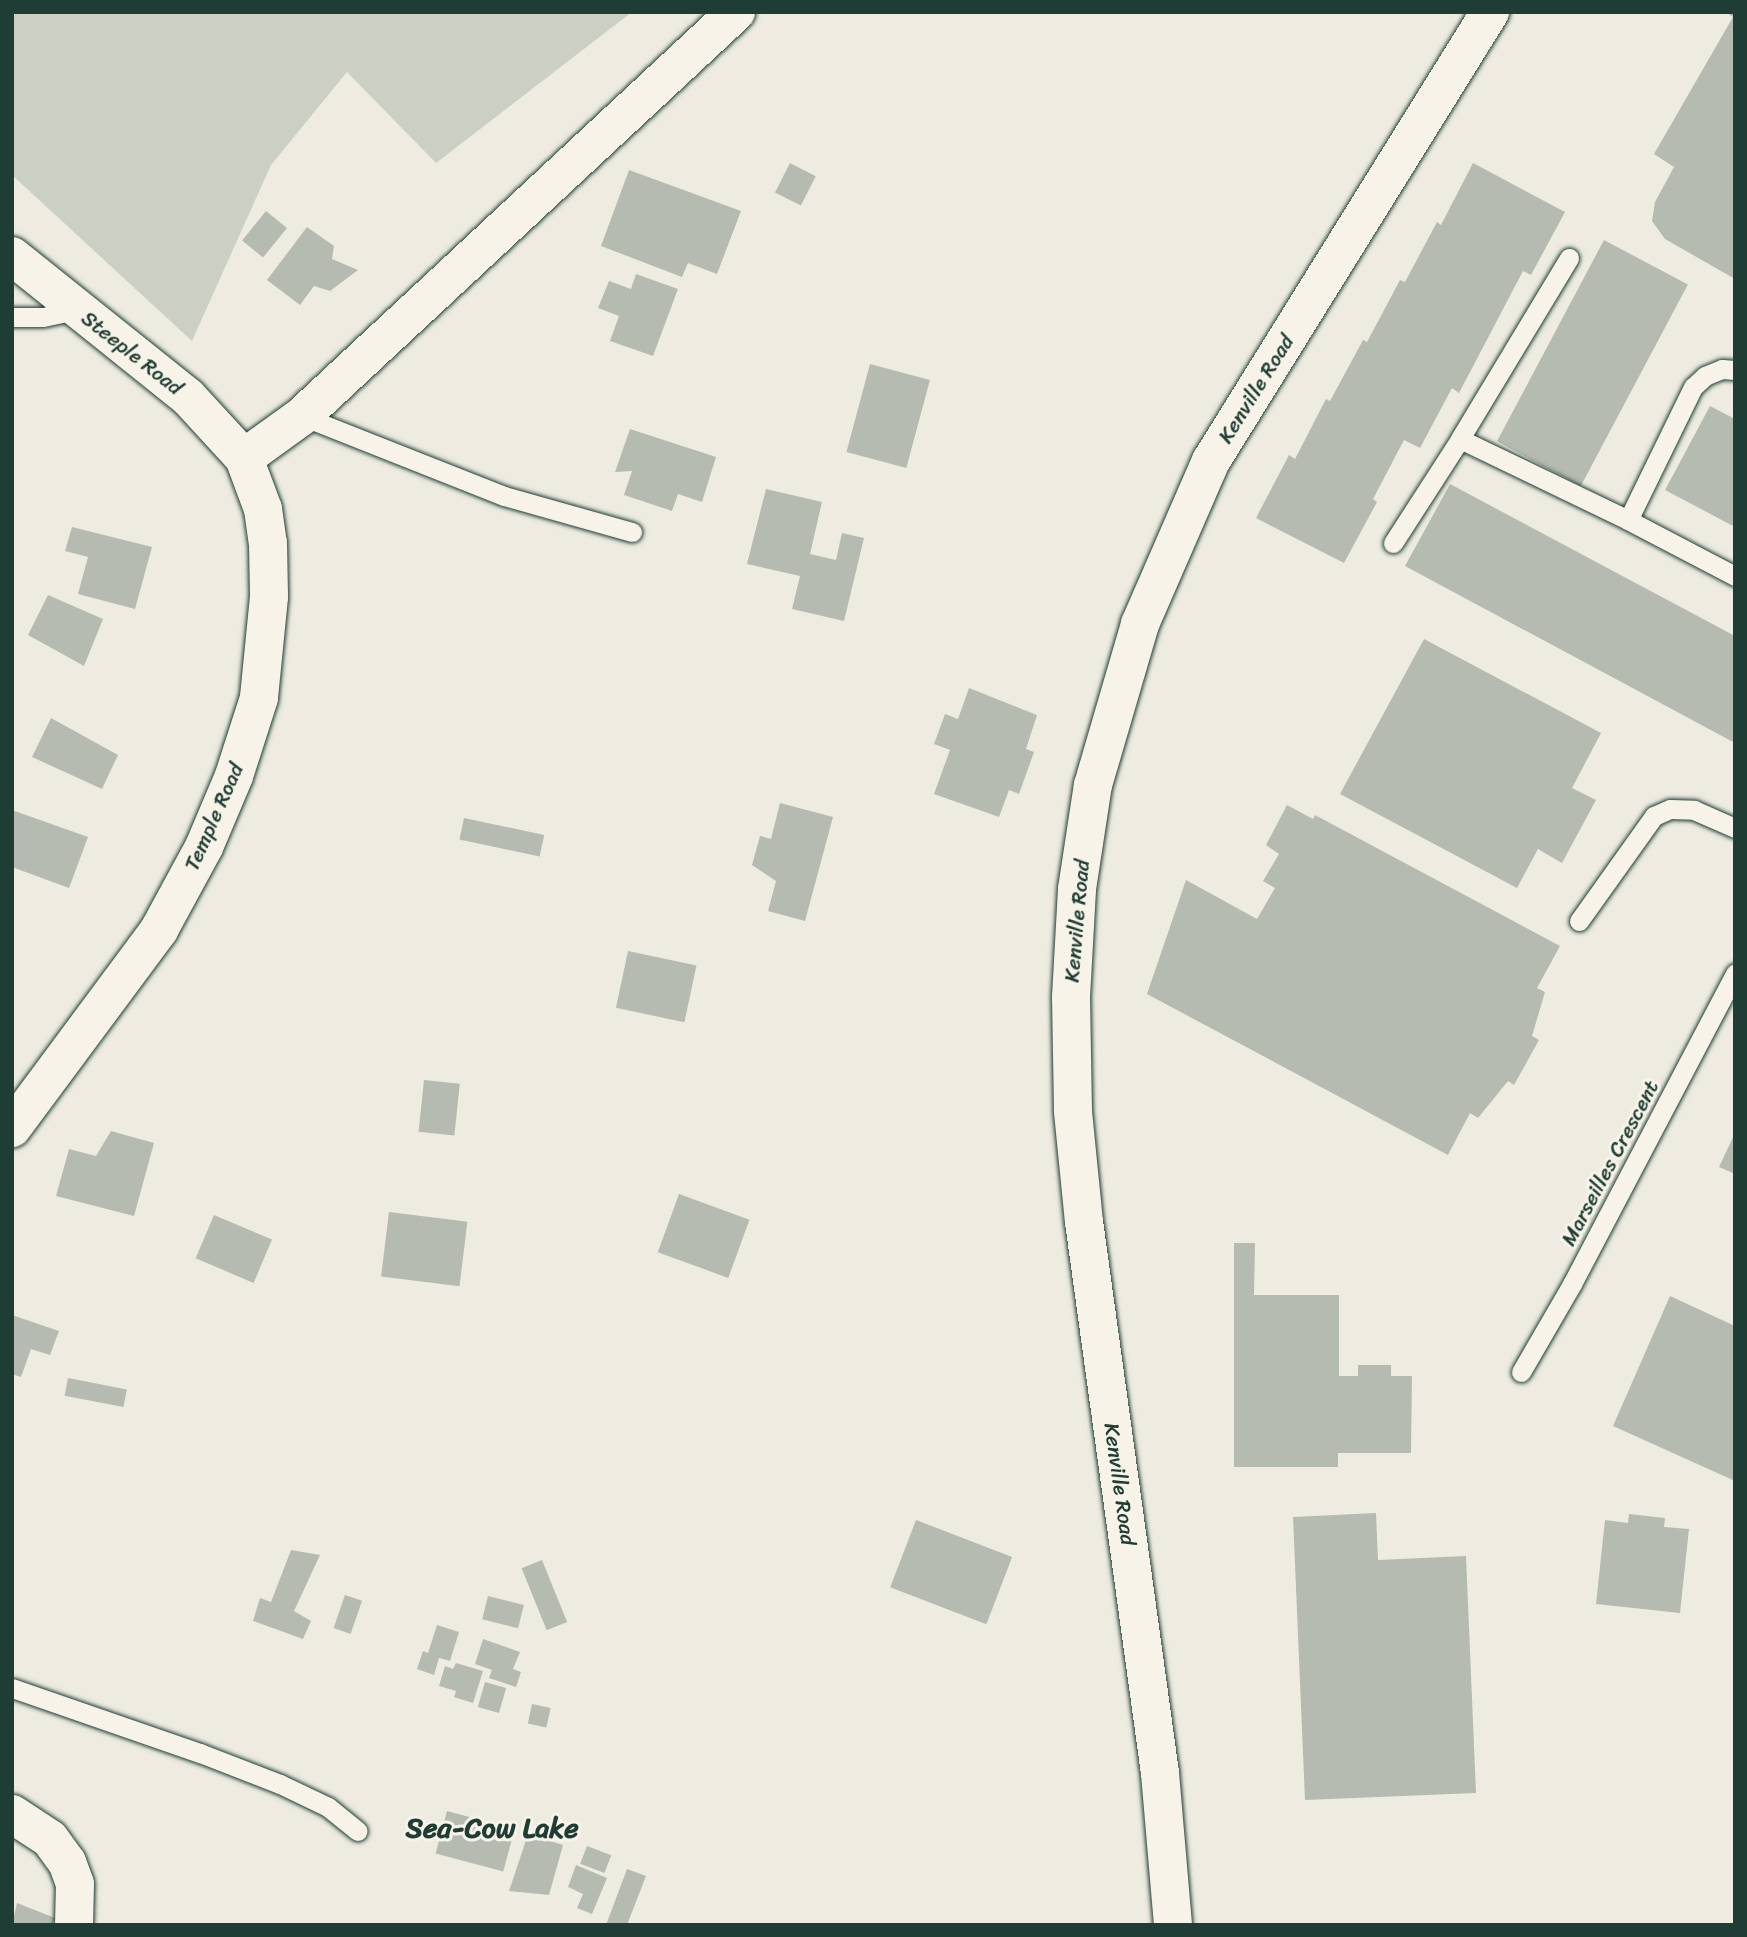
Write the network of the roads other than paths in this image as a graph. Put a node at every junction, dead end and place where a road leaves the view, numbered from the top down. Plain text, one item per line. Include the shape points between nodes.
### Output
1 (736, 12) edge
2 (1490, 12) edge
3 (12, 256) edge
4 (1569, 258) dead end
5 (76, 310) junction
6 (12, 317) edge
7 (1735, 370) edge
8 (302, 416) junction
9 (1460, 439) junction
10 (244, 458) junction
11 (1628, 520) junction
12 (632, 532) dead end
13 (1393, 543) dead end
14 (1735, 576) edge
15 (1735, 828) edge
16 (1579, 921) dead end
17 (1735, 973) edge
18 (12, 1128) edge
19 (1521, 1372) dead end
20 (12, 1688) edge
21 (12, 1814) edge
22 (358, 1830) dead end
23 (74, 1925) edge
24 (1173, 1925) edge

1 - 8 street
2 - 24 street, Kenville Road via 1211,461 1140,624 1093,785 1076,903 1071,996 1073,1111 1160,1773
3 - 5 street, Steeple Road
4 - 9 lane
5 - 6 lane
5 - 10 street, Steeple Road via 188,397
7 - 11 lane via 1722,369 1693,387
8 - 10 street
8 - 12 lane via 504,496
9 - 11 lane
9 - 13 lane
10 - 18 street, Temple Road via 263,509 269,597 259,698 234,776 204,847 159,930
11 - 14 lane
15 - 16 lane via 1694,810 1670,809 1654,816
17 - 19 lane, Marseilles Crescent
20 - 22 lane via 280,1784 328,1807
21 - 23 street via 50,1839 67,1862 75,1884

